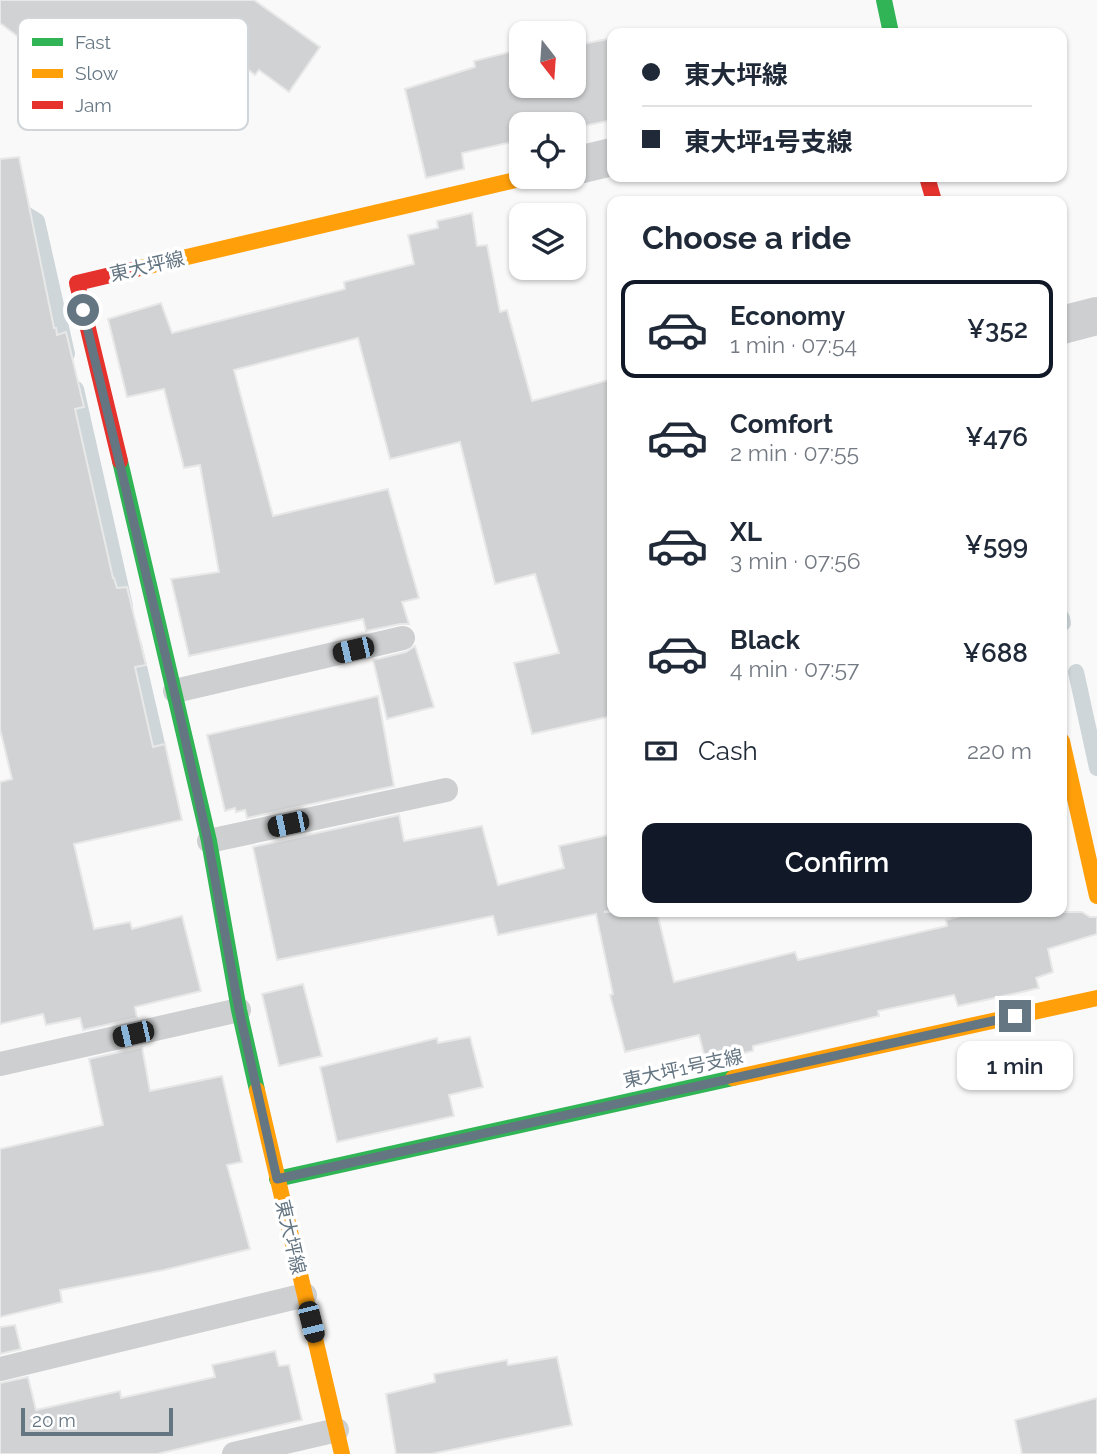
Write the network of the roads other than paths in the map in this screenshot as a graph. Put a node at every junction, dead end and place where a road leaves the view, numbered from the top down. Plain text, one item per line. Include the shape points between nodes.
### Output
1 (884, 0) edge
2 (890, 28) edge
3 (607, 158) edge
4 (586, 163) edge
5 (509, 181) edge
6 (1097, 316) edge
7 (1067, 324) edge
8 (403, 638) dead end
9 (175, 691) junction
10 (1067, 787) edge
11 (446, 790) dead end
12 (1071, 823) edge
13 (208, 841) junction
14 (1097, 896) edge
15 (1097, 998) edge
16 (239, 1010) junction
17 (0, 1064) edge
18 (277, 1179) junction
19 (305, 1296) junction
20 (0, 1369) edge
21 (337, 1430) junction
22 (234, 1454) edge
23 (342, 1454) edge

1 - 2 street
3 - 4 street
5 - 9 street, 東大坪線 via 77,283
6 - 7 street
8 - 9 lane
9 - 13 street, 東大坪線
10 - 12 street
11 - 13 lane
12 - 14 street
13 - 16 street, 東大坪線
15 - 18 street, 東大坪1号支線
16 - 17 lane
16 - 18 street, 東大坪線
18 - 19 street, 東大坪線
19 - 20 lane
19 - 21 street, 東大坪線
21 - 22 lane
21 - 23 street, 東大坪線

